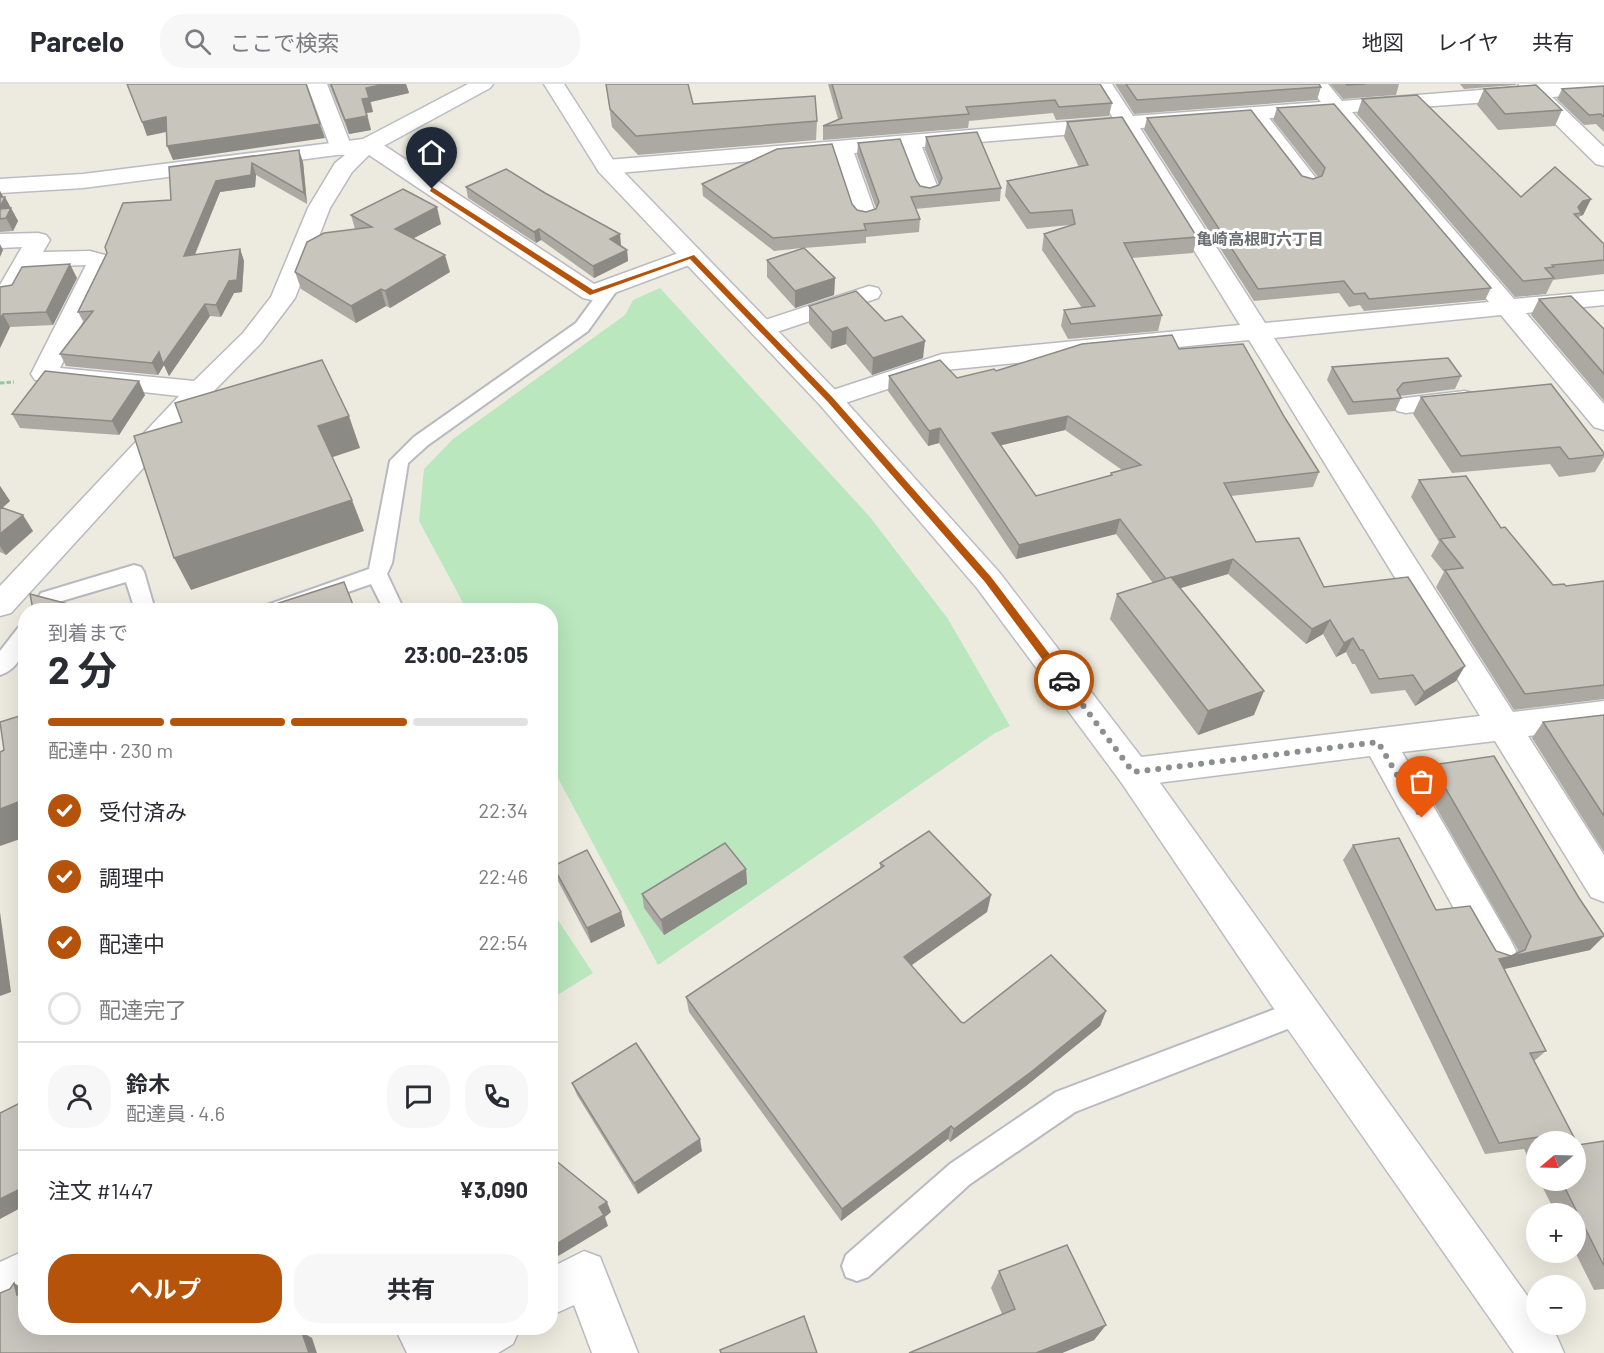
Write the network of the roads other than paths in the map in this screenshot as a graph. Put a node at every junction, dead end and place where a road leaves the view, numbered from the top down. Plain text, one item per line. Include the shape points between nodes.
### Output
1 (318, 84) edge
2 (483, 84) edge
3 (554, 84) edge
4 (1102, 84) edge
5 (1317, 84) edge
6 (1604, 87) edge
7 (1531, 88) edge
8 (1338, 108) junction
9 (1255, 114) junction
10 (1126, 123) junction
11 (909, 142) junction
12 (368, 146) junction
13 (841, 147) junction
14 (342, 149) junction
15 (1604, 159) edge
16 (607, 167) junction
17 (1308, 182) edge
18 (0, 186) edge
19 (928, 191) edge
20 (865, 215) edge
21 (0, 241) edge
22 (692, 256) junction
23 (26, 260) junction
24 (612, 286) junction
25 (0, 292) edge
26 (868, 293) dead end
27 (1604, 298) edge
28 (1507, 308) junction
29 (762, 329) junction
30 (1258, 332) junction
31 (1574, 387) junction
32 (200, 390) junction
33 (1541, 391) edge
34 (1485, 397) edge
35 (830, 400) junction
36 (1406, 405) dead end
37 (1604, 421) edge
38 (14, 572) edge
39 (377, 574) junction
40 (45, 603) edge
41 (143, 603) edge
42 (294, 603) edge
43 (391, 603) edge
44 (0, 605) edge
45 (18, 644) edge
46 (0, 667) edge
47 (1604, 714) edge
48 (1504, 726) junction
49 (1378, 742) junction
50 (1133, 772) junction
51 (1604, 886) edge
52 (1497, 951) edge
53 (1299, 1012) junction
54 (857, 1266) dead end
55 (18, 1276) edge
56 (0, 1285) edge
57 (558, 1289) edge
58 (421, 1335) edge
59 (486, 1335) edge
60 (430, 1353) edge
61 (456, 1353) edge
62 (615, 1353) edge
63 (1541, 1353) edge

1 - 14 street
2 - 12 street
3 - 16 street
4 - 10 street
5 - 8 street
6 - 7 street
7 - 8 street
7 - 15 street
8 - 9 street
8 - 28 street
9 - 10 street
9 - 17 street
10 - 11 street
10 - 30 street
11 - 13 street
11 - 19 street
12 - 14 street
12 - 24 street via 592,293
12 - 32 street via 342,168 319,208 283,298 252,338
13 - 16 street
13 - 20 street
14 - 18 street via 83,181
16 - 22 street
21 - 23 street via 38,240
22 - 24 street
22 - 29 street
23 - 25 street via 8,292
23 - 32 street via 90,258 99,264 44,374
24 - 39 lane via 582,327 421,441 399,461
26 - 29 street
27 - 28 street
28 - 30 street
28 - 31 street
29 - 35 street
30 - 35 street via 942,362
30 - 48 street
31 - 33 street
31 - 37 street
32 - 38 street
34 - 36 street
35 - 50 street via 988,580
38 - 44 street
39 - 42 lane
39 - 43 lane
40 - 41 lane via 48,598 134,572
45 - 46 lane
47 - 48 street
48 - 49 street
48 - 51 street
49 - 50 street
49 - 52 street
50 - 53 street
53 - 54 lane via 1066,1102 960,1174
53 - 63 street
55 - 56 street
57 - 62 street via 584,1273
58 - 60 street
59 - 61 street

